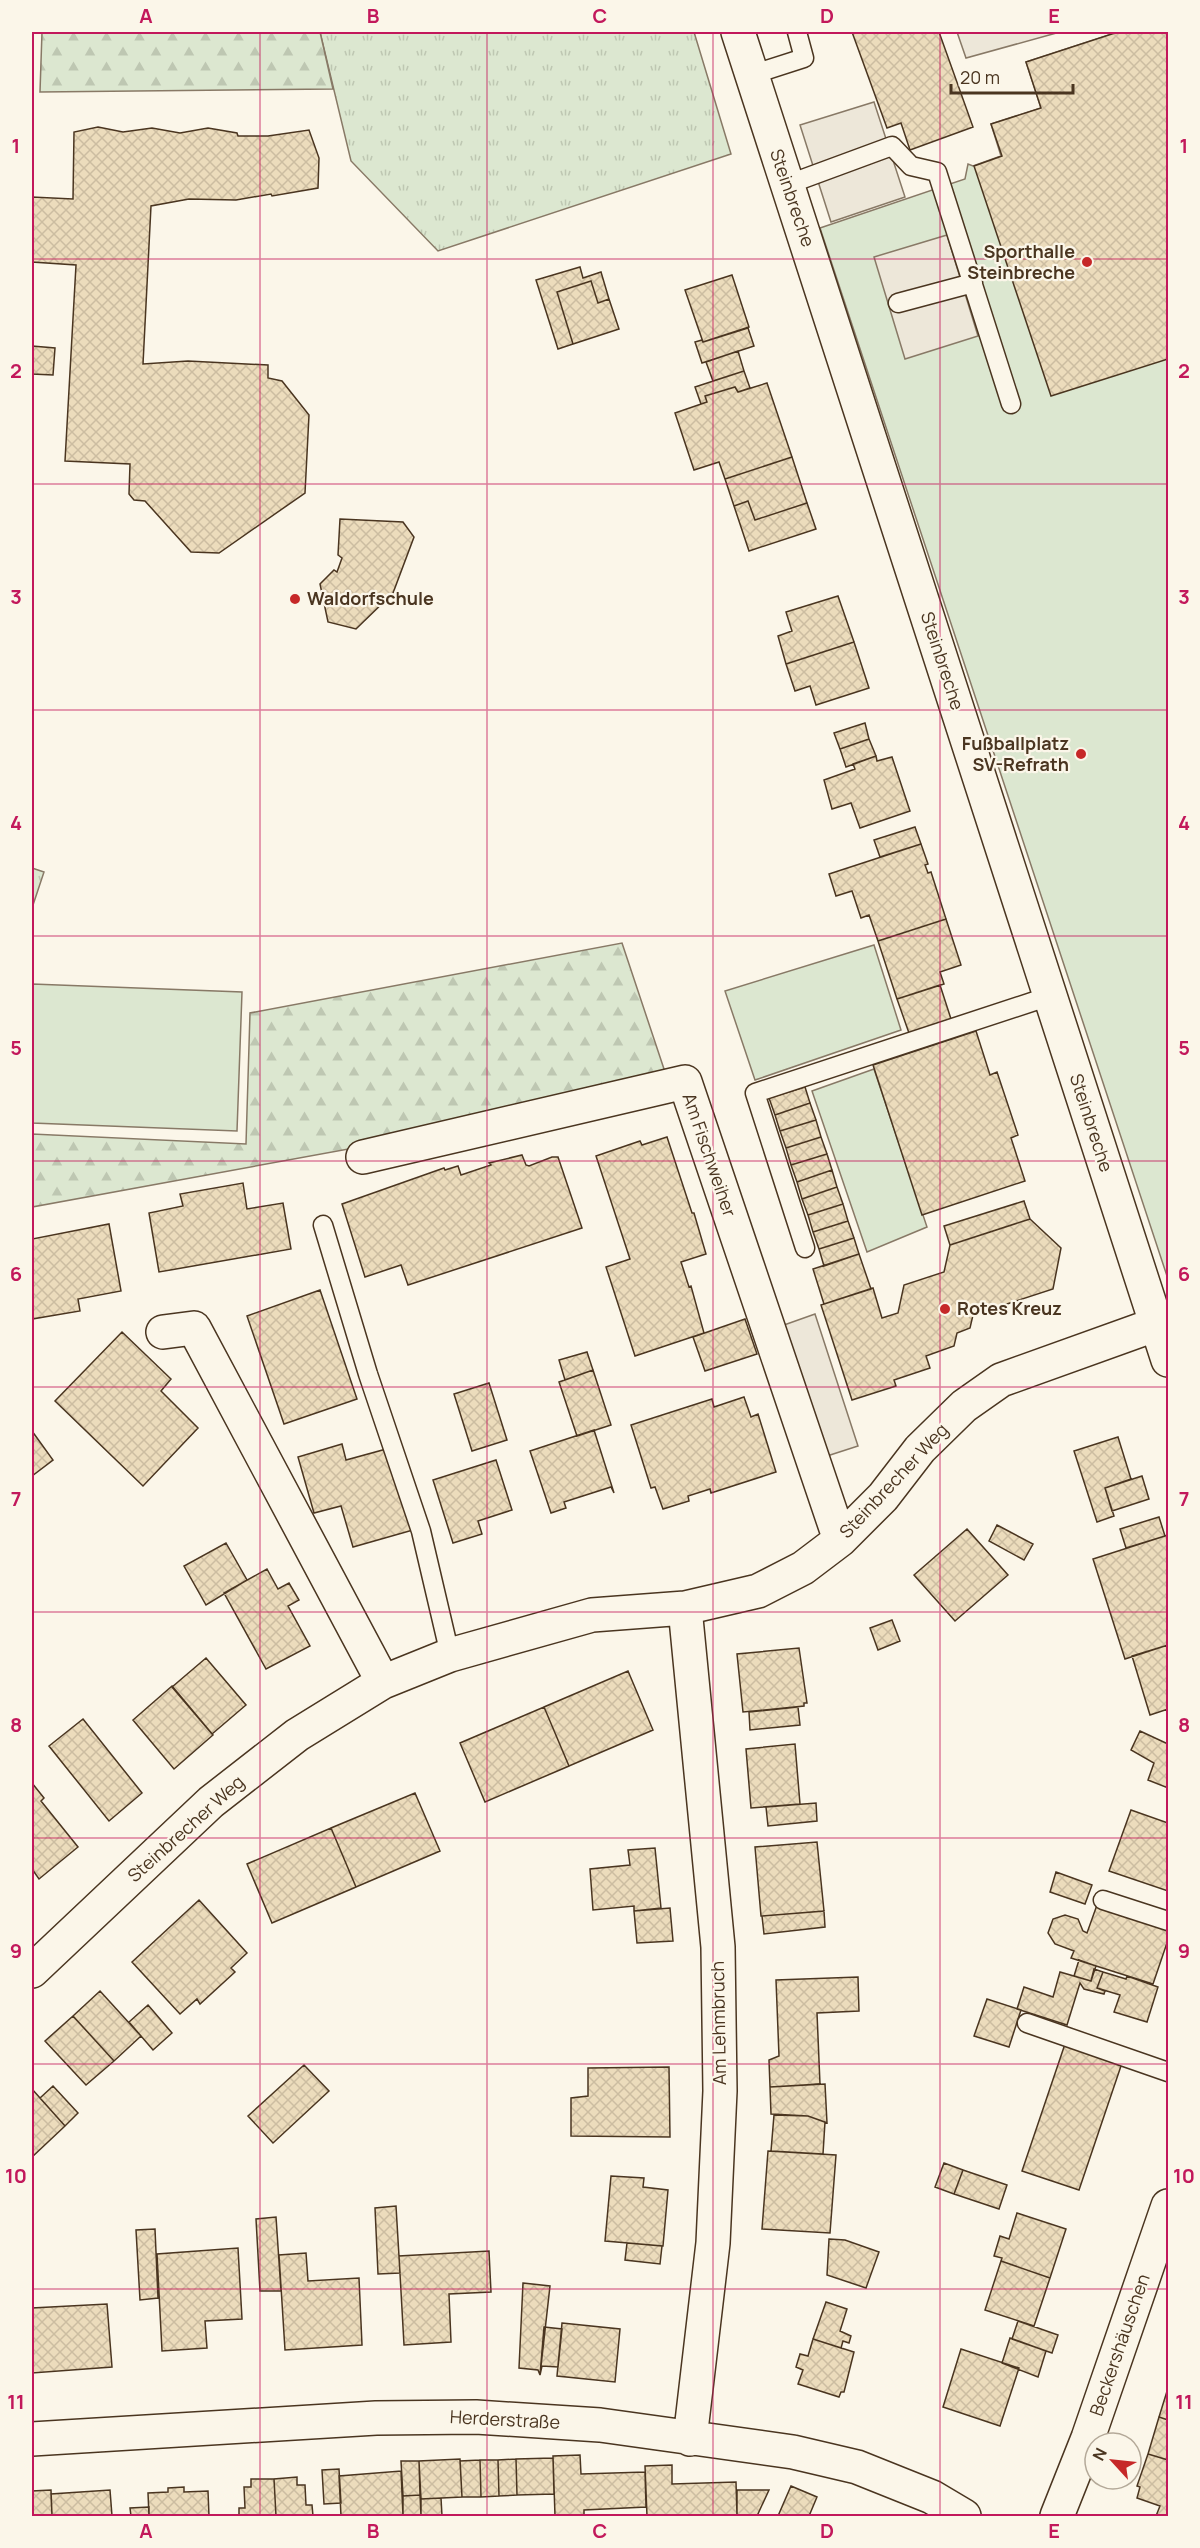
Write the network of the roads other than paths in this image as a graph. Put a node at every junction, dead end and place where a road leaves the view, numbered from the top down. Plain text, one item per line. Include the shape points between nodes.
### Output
1 (738, 32) edge
2 (797, 32) edge
3 (751, 75) junction
4 (789, 184) junction
5 (973, 283) junction
6 (898, 303) dead end
7 (1011, 404) dead end
8 (1050, 996) junction
9 (363, 1157) dead end
10 (323, 1225) dead end
11 (805, 1248) dead end
12 (1157, 1324) junction
13 (163, 1332) dead end
14 (1168, 1360) edge
15 (840, 1540) junction
16 (685, 1608) junction
17 (450, 1655) junction
18 (383, 1682) junction
19 (1102, 1899) dead end
20 (1168, 1921) edge
21 (32, 1971) edge
22 (1027, 2023) dead end
23 (1168, 2072) edge
24 (1168, 2206) edge
25 (32, 2439) edge
26 (690, 2439) junction
27 (964, 2517) edge
28 (1057, 2517) edge

1 - 3 street, Steinbreche
2 - 3 lane via 804,58
3 - 4 street, Steinbreche
4 - 5 lane via 892,146 911,166 938,172
4 - 8 street, Steinbreche
5 - 6 lane
5 - 7 lane
8 - 11 lane via 755,1093
8 - 12 street, Steinbreche
9 - 15 street, Am Fischweiher via 685,1082
10 - 17 lane via 421,1531
12 - 14 street
12 - 15 street, Steinbrecher Weg via 1001,1380 964,1406 920,1449 883,1497
13 - 18 street via 194,1328
15 - 16 street, Steinbrecher Weg via 803,1568 759,1591
16 - 17 street, Steinbrecher Weg via 592,1615
16 - 26 street, Am Lehmbruch via 718,1947 720,2091 713,2243
17 - 18 street, Steinbrecher Weg
18 - 21 street, Steinbrecher Weg via 297,1735 211,1802
19 - 20 lane
22 - 23 lane
24 - 28 street, Beckershäuschen
25 - 26 street, Herderstraße via 376,2418 476,2417 600,2426
26 - 27 street, Herderstraße via 793,2452 857,2467 932,2497

